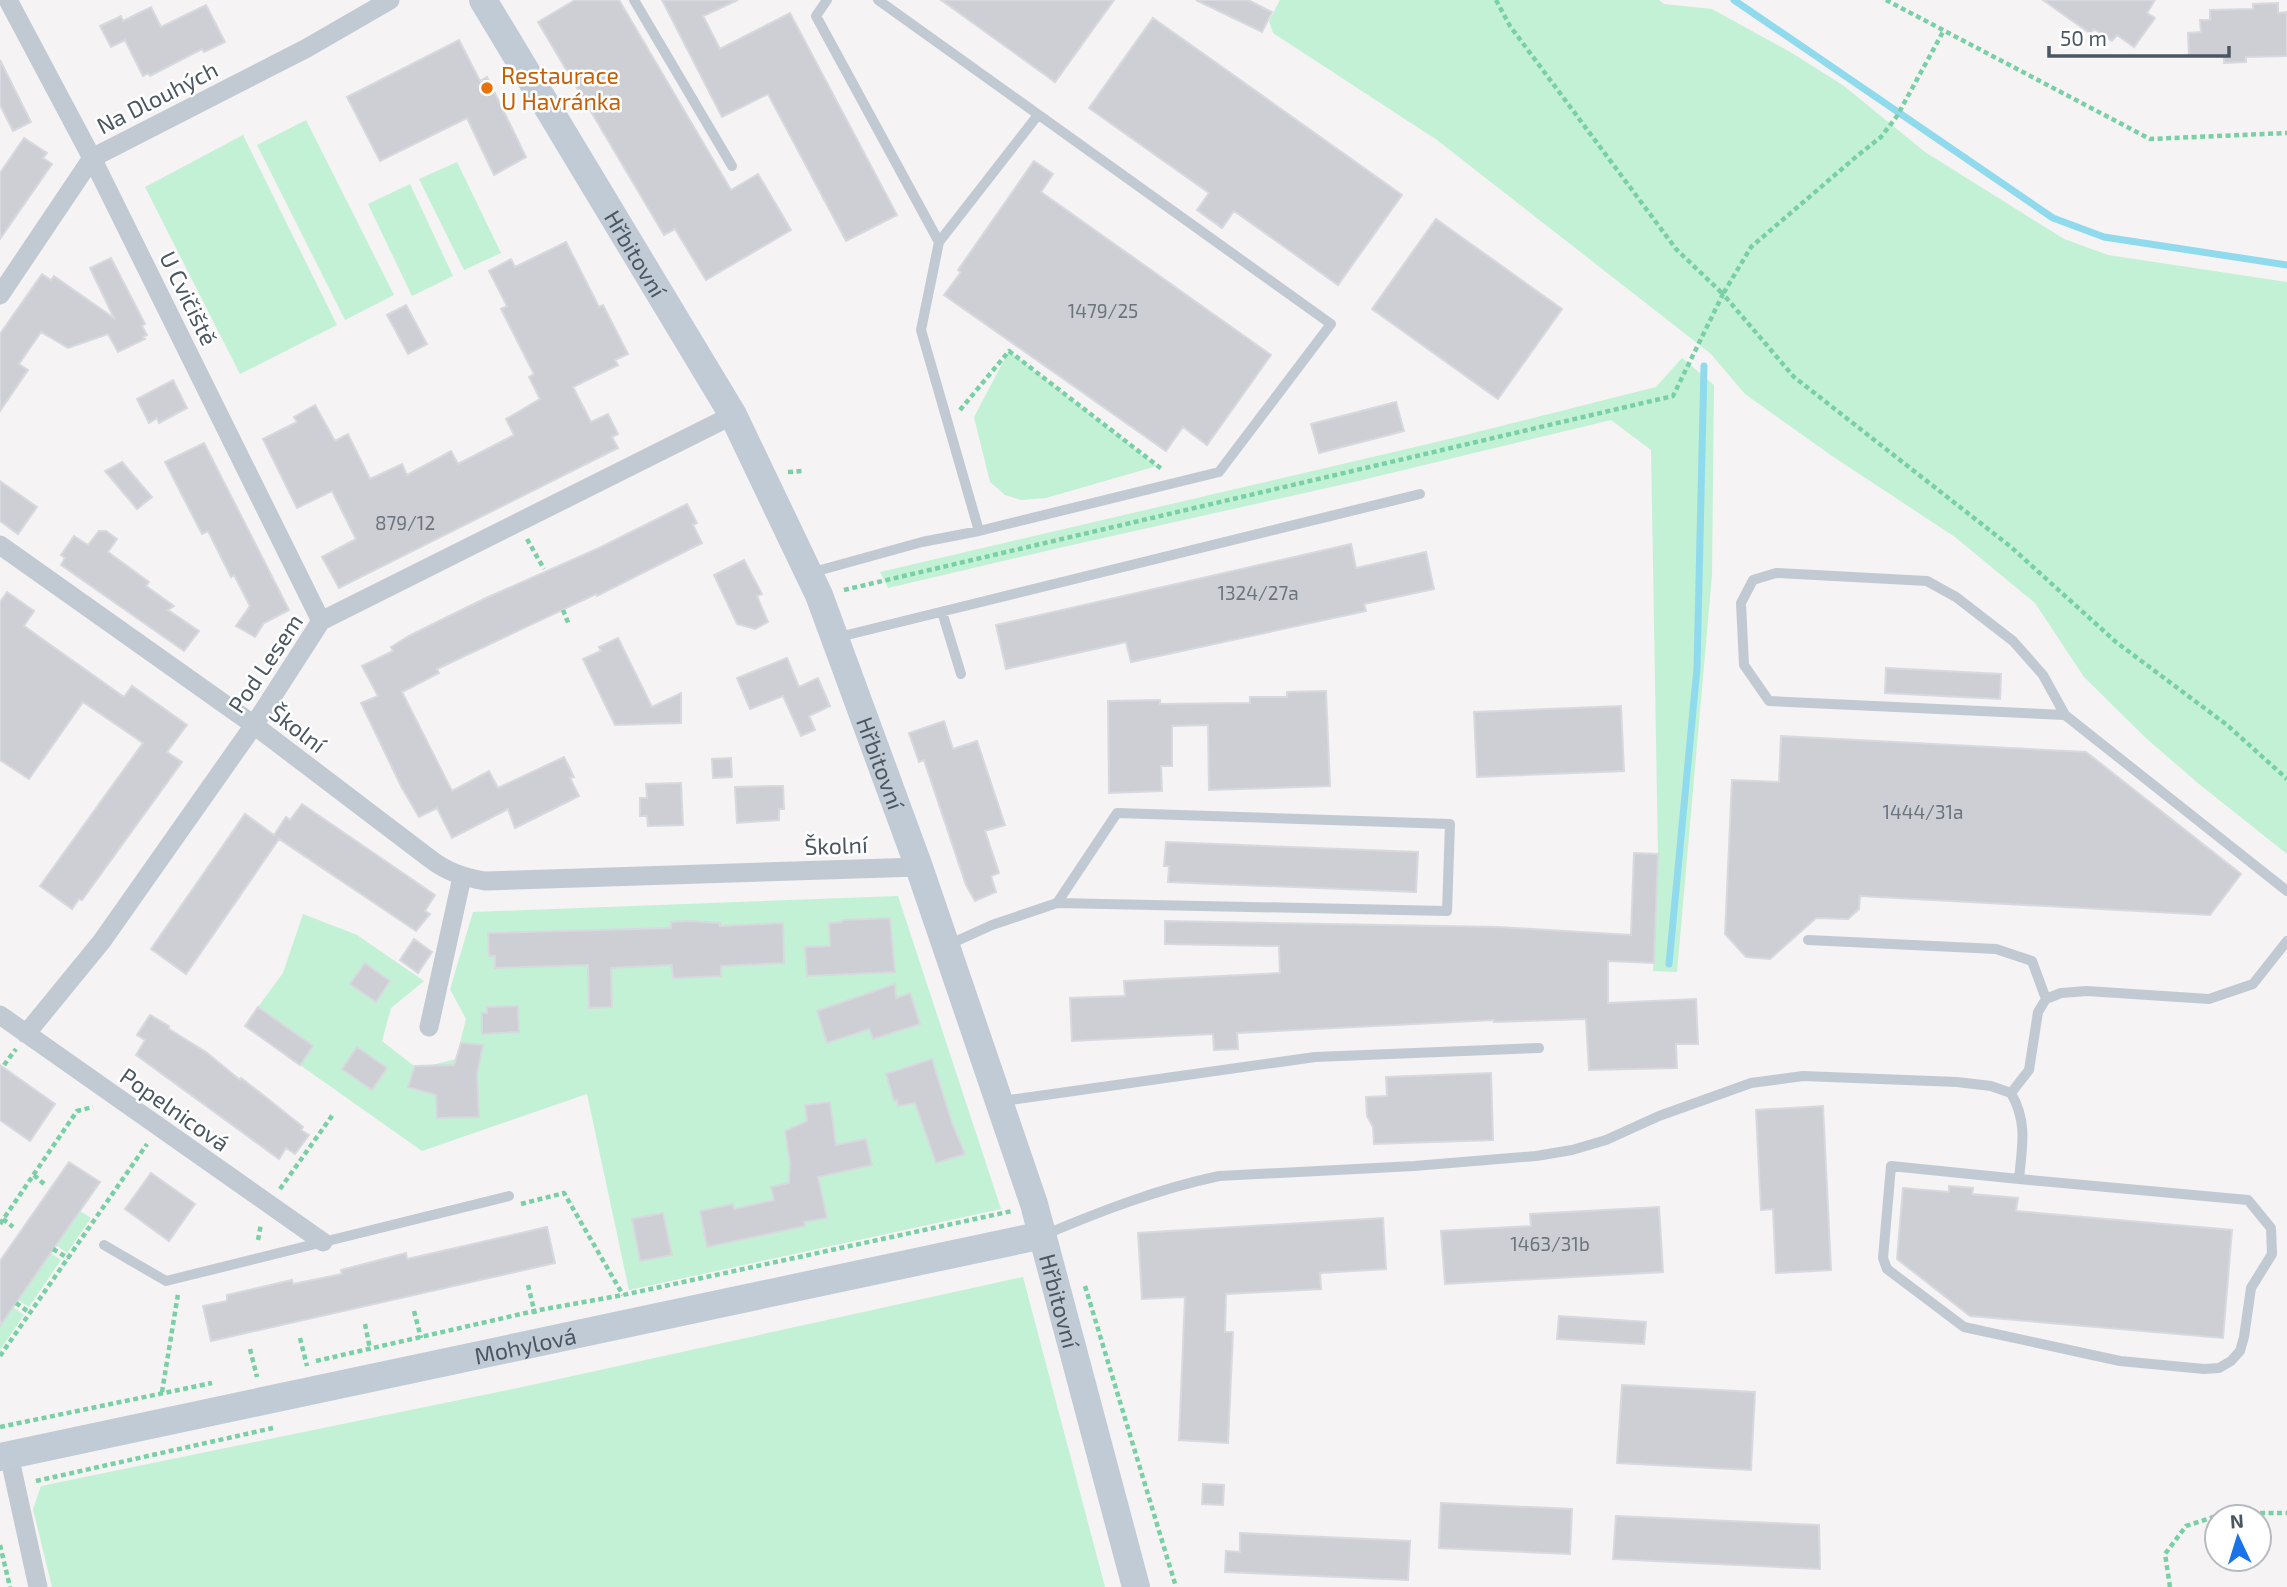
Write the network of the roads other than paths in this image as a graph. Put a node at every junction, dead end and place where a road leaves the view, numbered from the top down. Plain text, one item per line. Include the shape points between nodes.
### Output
1 (8, 0) edge
2 (390, 0) edge
3 (483, 0) edge
4 (634, 0) edge
5 (827, 0) edge
6 (878, 0) edge
7 (1038, 114) junction
8 (92, 158) junction
9 (732, 166) dead end
10 (940, 242) junction
11 (0, 295) edge
12 (733, 415) junction
13 (1420, 494) dead end
14 (979, 531) junction
15 (0, 545) edge
16 (814, 584) junction
17 (942, 611) junction
18 (321, 621) junction
19 (835, 638) junction
20 (961, 674) dead end
21 (2065, 715) junction
22 (254, 725) junction
23 (919, 867) junction
24 (462, 877) junction
25 (2287, 891) edge
26 (1056, 903) junction
27 (1808, 940) dead end
28 (2287, 941) edge
29 (946, 946) junction
30 (2046, 999) junction
31 (0, 1015) edge
32 (429, 1027) dead end
33 (26, 1034) junction
34 (1539, 1048) dead end
35 (2011, 1093) junction
36 (999, 1101) junction
37 (2019, 1179) junction
38 (509, 1196) road end
39 (1043, 1235) junction
40 (323, 1242) junction
41 (104, 1245) dead end
42 (5, 1456) edge
43 (38, 1587) edge
44 (1136, 1587) edge

1 - 8 street, U Cvičiště
2 - 8 street, Na Dlouhých via 307,48
3 - 12 street, Hřbitovní
4 - 9 lane
5 - 10 lane via 816,16
6 - 7 lane
7 - 10 lane
7 - 14 lane via 1331,324 1219,472
8 - 11 street, Na Dlouhých
8 - 18 street, U Cvičiště
10 - 14 lane via 921,330
12 - 16 street, Hřbitovní
12 - 18 street, Pod Lesem
13 - 17 lane
14 - 16 lane via 922,542
15 - 22 street, Školní
16 - 19 street, Hřbitovní
17 - 19 lane
17 - 20 lane
18 - 22 street, Pod Lesem
19 - 23 street, Hřbitovní
21 - 21 lane via 1769,701 1744,665 1741,603 1752,580 1776,573 1927,581 2013,641 2043,675
21 - 25 lane
22 - 24 street, Školní via 429,859
22 - 33 street, Pod Lesem via 102,941
23 - 24 street, Školní via 485,881
23 - 29 street, Hřbitovní
24 - 32 street
26 - 26 lane via 1117,813 1450,824 1447,911
26 - 29 lane
27 - 30 lane via 1996,949 2032,961
28 - 30 lane via 2253,984 2209,999 2087,991
29 - 36 street, Hřbitovní
30 - 35 lane via 2038,1012 2029,1070
31 - 33 street, Popelnicová
33 - 40 street, Popelnicová via 266,1212
34 - 36 lane via 1315,1057
35 - 37 lane via 2020,1109 2023,1131
35 - 39 lane via 1957,1082 1803,1076 1751,1083 1572,1150 1414,1166 1219,1177 1110,1207
36 - 39 street, Hřbitovní
37 - 37 lane via 2248,1200 2271,1227 2272,1254 2252,1288 2244,1337 2231,1361 2204,1369 2120,1361 1964,1327 1887,1269 1891,1166
38 - 40 lane
39 - 42 street, Mohylová
39 - 44 street, Hřbitovní
40 - 41 lane via 166,1281
42 - 43 street, Mohylová

